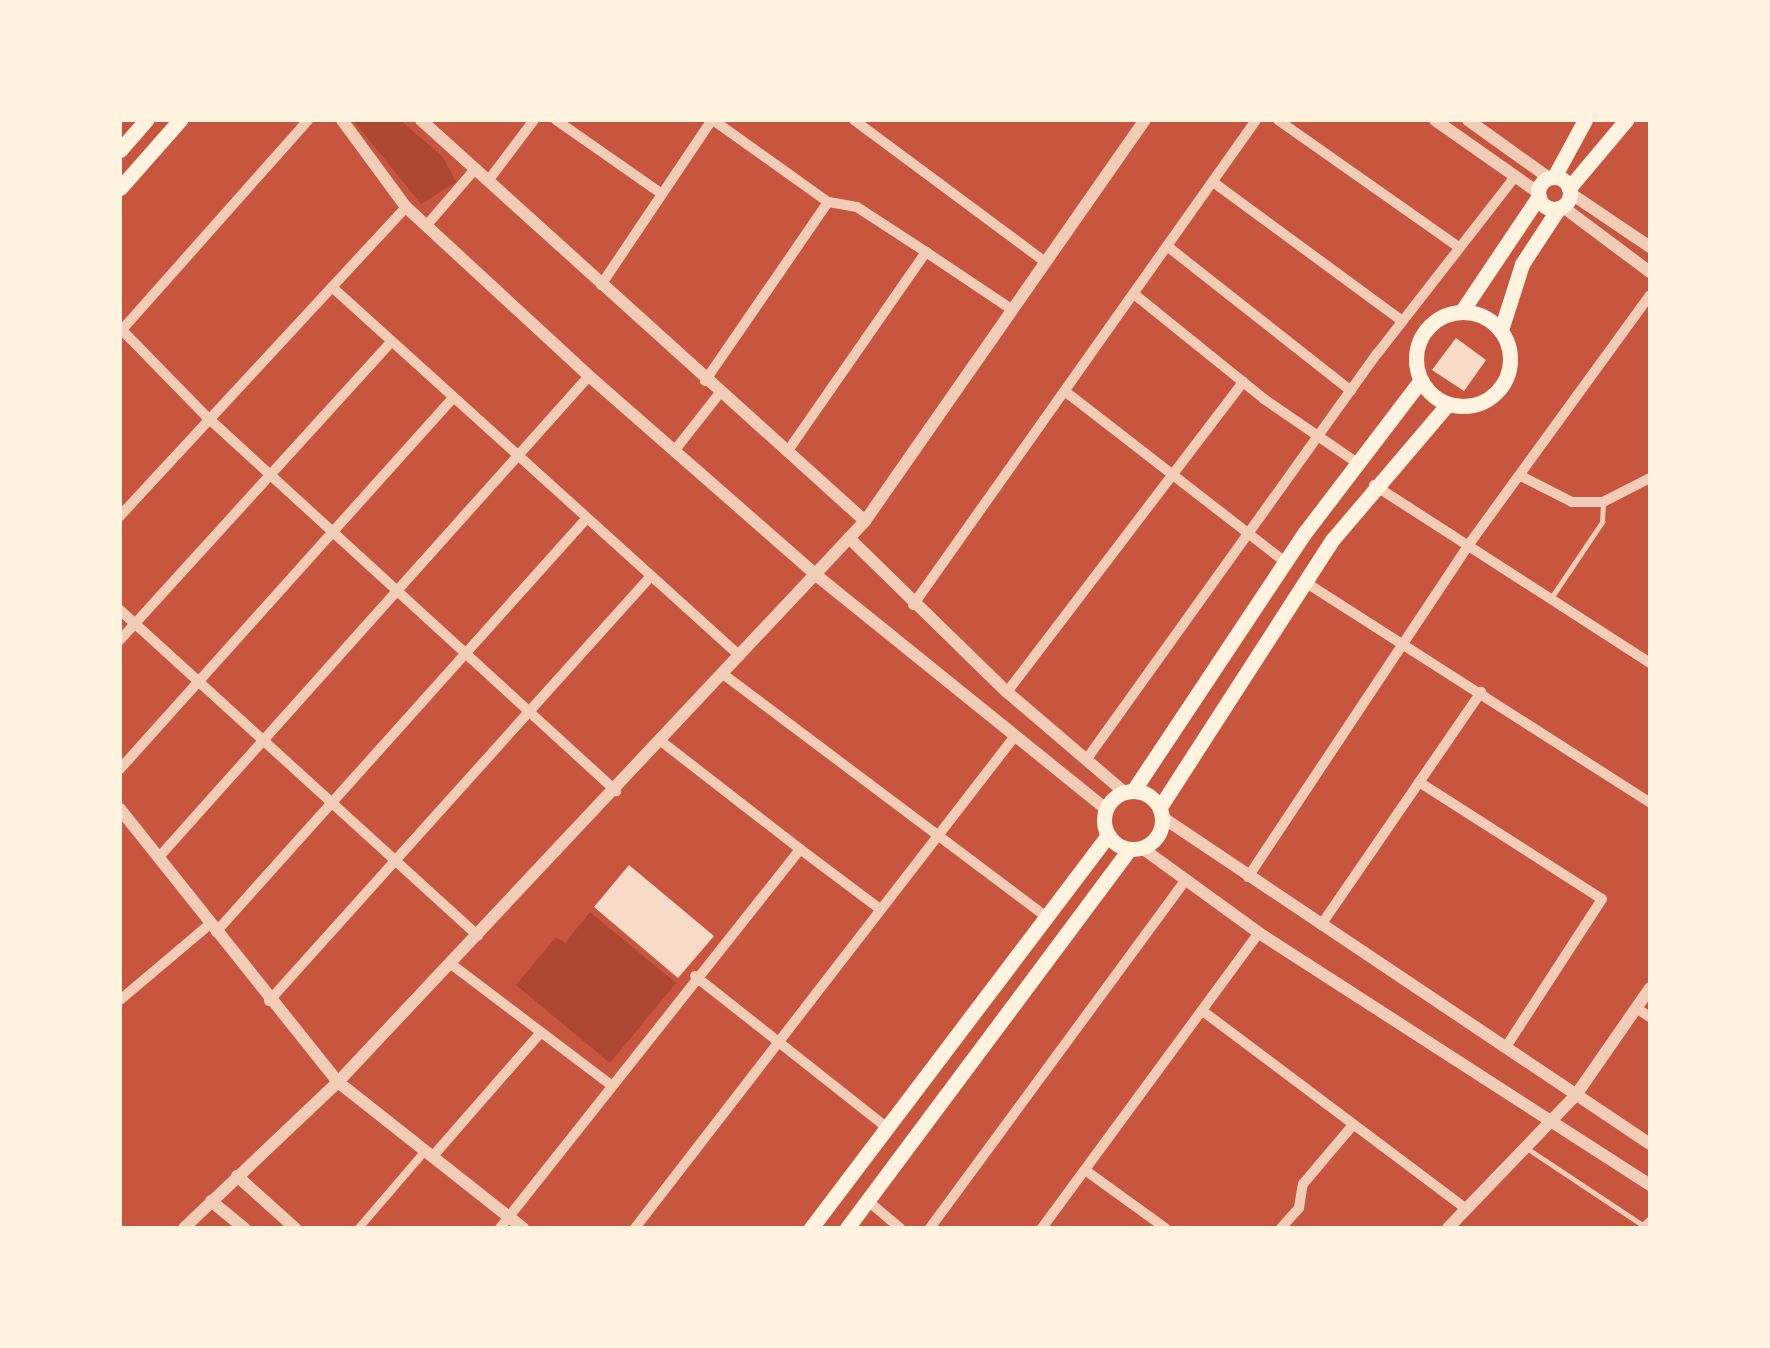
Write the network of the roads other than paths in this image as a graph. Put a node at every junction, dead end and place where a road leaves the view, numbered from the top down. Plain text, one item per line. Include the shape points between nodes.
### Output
1 (146, 120) edge
2 (180, 120) edge
3 (308, 120) edge
4 (342, 120) edge
5 (421, 120) edge
6 (534, 120) edge
7 (556, 120) edge
8 (712, 120) edge
9 (854, 120) edge
10 (1145, 120) edge
11 (1256, 120) edge
12 (1278, 120) edge
13 (1436, 120) edge
14 (1468, 120) edge
15 (1586, 120) edge
16 (1626, 120) edge
17 (120, 150) edge
18 (475, 169) junction
19 (1515, 176) junction
20 (1552, 178) junction
21 (488, 181) junction
22 (1213, 182) junction
23 (120, 188) edge
24 (662, 194) junction
25 (1539, 194) junction
26 (1565, 199) junction
27 (828, 202) junction
28 (406, 207) junction
29 (426, 226) junction
30 (1168, 246) junction
31 (1459, 247) junction
32 (1650, 247) edge
33 (926, 252) junction
34 (1044, 261) junction
35 (1650, 272) edge
36 (601, 285) junction
37 (332, 287) junction
38 (1134, 294) junction
39 (1650, 295) edge
40 (1011, 309) junction
41 (1462, 311) junction
42 (1402, 322) junction
43 (121, 330) edge
44 (1501, 330) junction
45 (391, 342) junction
46 (589, 376) junction
47 (1421, 380) junction
48 (705, 381) junction
49 (1243, 382) junction
50 (1351, 391) junction
51 (1066, 392) junction
52 (719, 394) junction
53 (453, 398) junction
54 (1448, 404) junction
55 (206, 416) junction
56 (1321, 441) junction
57 (675, 450) junction
58 (786, 452) junction
59 (517, 456) junction
60 (1356, 462) junction
61 (269, 474) junction
62 (1172, 474) junction
63 (1521, 476) junction
64 (1650, 478) edge
65 (1373, 484) junction
66 (1603, 502) junction
67 (120, 516) edge
68 (586, 519) junction
69 (865, 521) junction
70 (332, 532) junction
71 (1252, 536) junction
72 (850, 538) junction
73 (1468, 547) junction
74 (1285, 562) junction
75 (816, 575) junction
76 (650, 576) junction
77 (1305, 582) junction
78 (398, 589) junction
79 (1550, 599) junction
80 (914, 605) junction
81 (120, 610) edge
82 (135, 624) junction
83 (120, 640) edge
84 (1404, 642) junction
85 (466, 652) junction
86 (740, 656) junction
87 (1650, 663) edge
88 (723, 674) junction
89 (197, 684) junction
90 (1007, 692) junction
91 (1481, 692) junction
92 (529, 711) junction
93 (1014, 736) junction
94 (258, 741) junction
95 (661, 741) junction
96 (1086, 760) junction
97 (120, 769) edge
98 (1420, 782) junction
99 (616, 791) junction
100 (1128, 791) junction
101 (328, 802) junction
102 (1650, 803) edge
103 (1106, 809) junction
104 (120, 810) edge
105 (1161, 812) junction
106 (940, 831) junction
107 (1108, 835) junction
108 (1136, 848) junction
109 (800, 849) junction
110 (159, 856) junction
111 (392, 860) junction
112 (1248, 877) junction
113 (1184, 882) junction
114 (880, 909) junction
115 (1046, 917) junction
116 (1321, 925) junction
117 (213, 928) junction
118 (1259, 933) junction
119 (478, 936) junction
120 (451, 964) junction
121 (695, 976) junction
122 (1650, 988) edge
123 (120, 1000) edge
124 (270, 1001) junction
125 (1636, 1008) junction
126 (1204, 1012) junction
127 (1650, 1017) edge
128 (541, 1032) junction
129 (778, 1041) junction
130 (1506, 1047) junction
131 (338, 1082) junction
132 (611, 1085) junction
133 (1576, 1095) junction
134 (1553, 1120) junction
135 (1352, 1126) junction
136 (889, 1129) junction
137 (1650, 1144) edge
138 (1526, 1147) junction
139 (429, 1153) junction
140 (1085, 1170) junction
141 (237, 1176) junction
142 (1650, 1185) edge
143 (211, 1201) junction
144 (868, 1202) junction
145 (1465, 1208) junction
146 (505, 1223) edge
147 (1647, 1226) edge
148 (184, 1228) edge
149 (244, 1228) edge
150 (295, 1228) edge
151 (359, 1228) edge
152 (523, 1228) edge
153 (635, 1228) edge
154 (811, 1228) edge
155 (847, 1228) edge
156 (900, 1228) edge
157 (930, 1228) edge
158 (1042, 1228) edge
159 (1165, 1228) edge
160 (1282, 1228) edge
161 (1448, 1228) edge

1 - 17 main road
2 - 23 main road
3 - 43 street
4 - 28 street
5 - 18 street
6 - 21 street
7 - 24 street
8 - 24 street
8 - 27 street
9 - 34 street
10 - 34 street
11 - 22 street
12 - 31 street
13 - 19 street
14 - 20 street
15 - 20 main road
16 - 26 main road
18 - 21 street
18 - 29 street
19 - 25 street
19 - 31 street
20 - 25 main road
20 - 26 main road
21 - 36 street
22 - 30 street
22 - 42 street
24 - 36 street
25 - 26 main road
25 - 41 main road
26 - 32 street
26 - 35 street
26 - 44 main road via 1522,264
27 - 33 street via 857,207
27 - 48 street
28 - 29 street
28 - 37 street
29 - 46 street
30 - 38 street
30 - 50 street
31 - 42 street
33 - 40 street
33 - 58 street
34 - 40 street
36 - 48 street
37 - 45 street
37 - 55 street
38 - 49 street
38 - 51 street
39 - 63 street
40 - 69 street
41 - 44 main road
41 - 47 main road via 1446,314 1422,334 1416,365
42 - 50 street
43 - 55 street
44 - 54 main road via 1511,358 1502,387 1478,404
45 - 53 street
45 - 61 street
46 - 57 street
46 - 59 street
47 - 54 main road
47 - 60 main road
48 - 52 street
49 - 56 street
49 - 62 street
50 - 56 street
51 - 62 street
51 - 80 street
52 - 57 street
52 - 58 street
53 - 59 street
53 - 70 street
54 - 65 main road
55 - 61 street
55 - 67 street
56 - 60 street
56 - 71 street
57 - 75 street
58 - 69 street
59 - 68 street
59 - 78 street
60 - 74 main road
61 - 70 street
61 - 82 street
62 - 71 street
62 - 90 street
63 - 66 street via 1572,502
63 - 73 street
64 - 66 street
65 - 73 street
65 - 77 main road
66 - 79 lane via 1602,522
68 - 76 street
68 - 85 street
69 - 72 street
70 - 78 street
70 - 89 street
71 - 74 street
71 - 96 street
72 - 75 street
72 - 80 street
73 - 79 street
73 - 84 street
74 - 100 main road
75 - 86 street
75 - 93 street
76 - 86 street
76 - 92 street
77 - 84 street
77 - 105 main road
78 - 85 street
78 - 94 street
79 - 87 street
80 - 90 street
81 - 82 street
82 - 83 street
82 - 89 street
84 - 91 street
84 - 112 street
85 - 92 street
85 - 101 street
86 - 88 street
88 - 95 street
88 - 106 street
89 - 94 street
89 - 97 street
90 - 96 street
91 - 98 street
91 - 102 street
92 - 99 street
92 - 111 street
93 - 103 street
93 - 106 street
94 - 101 street
94 - 110 street
95 - 99 street
95 - 109 street
96 - 100 street
98 - 116 street
98 - 130 street via 1602,899
99 - 119 street
100 - 103 main road
100 - 105 main road
101 - 111 street
101 - 117 street
103 - 107 main road
104 - 110 street
105 - 108 main road via 1160,832
105 - 112 street
106 - 114 street
106 - 115 street
107 - 108 main road
107 - 115 main road
108 - 113 street
108 - 144 main road
109 - 114 street
109 - 121 street
110 - 117 street
111 - 119 street
111 - 124 street
112 - 116 street
113 - 118 street
113 - 157 street
114 - 129 street
115 - 136 main road
116 - 130 street
117 - 123 street
117 - 124 street
118 - 126 street
118 - 134 street
119 - 120 street
120 - 128 street
120 - 131 street
121 - 129 street
121 - 132 street
122 - 125 street
124 - 131 street
125 - 127 street
125 - 133 street
126 - 135 street
126 - 140 street
128 - 132 street
128 - 139 street
129 - 136 street
129 - 153 street
130 - 133 street
131 - 139 street
131 - 141 street
132 - 146 street
133 - 134 street
133 - 137 street
134 - 138 street
134 - 142 street
135 - 145 street
135 - 160 street via 1303,1184 1299,1208
136 - 154 main road
138 - 145 street
138 - 147 lane
139 - 146 street
139 - 151 street
140 - 158 street
140 - 159 street
141 - 143 street
141 - 150 street
143 - 148 street
143 - 149 street
144 - 155 main road
144 - 156 street
145 - 161 street
146 - 152 street

